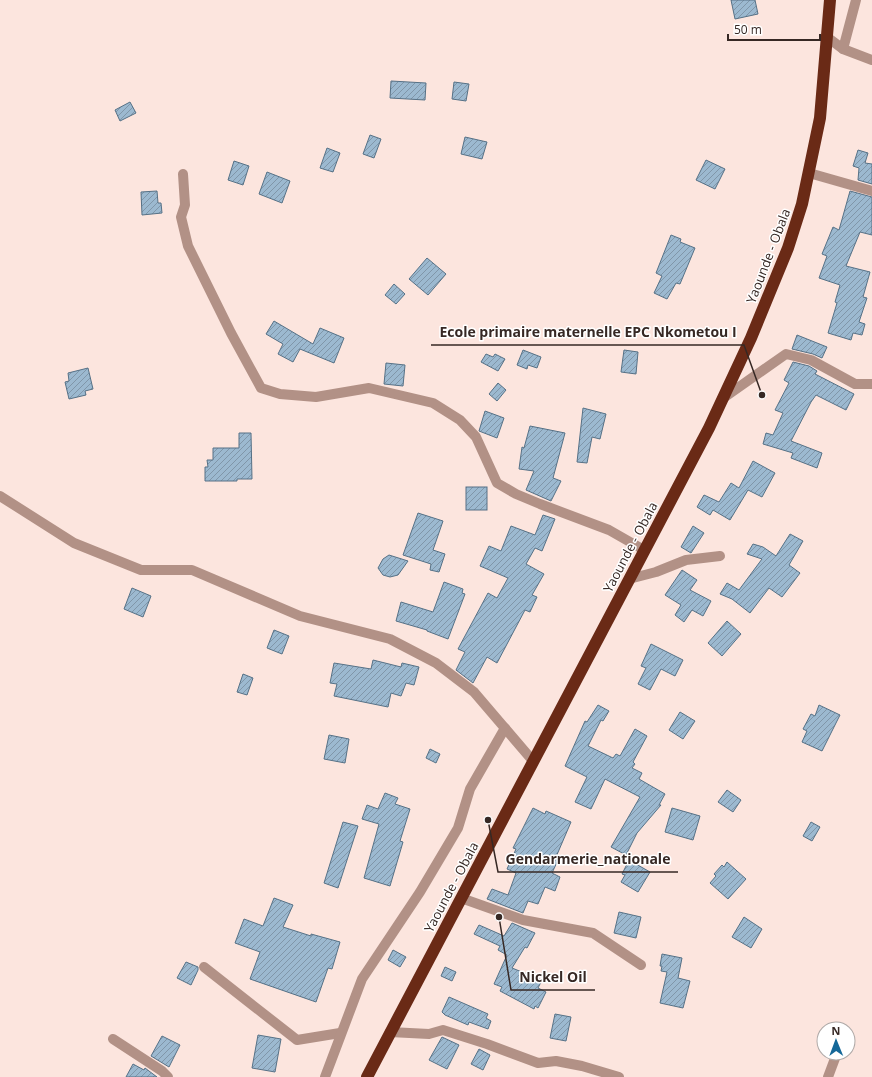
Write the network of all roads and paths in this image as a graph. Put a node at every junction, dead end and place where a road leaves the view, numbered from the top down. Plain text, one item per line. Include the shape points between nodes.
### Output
1 (830, 0) edge
2 (856, 0) edge
3 (827, 37) junction
4 (843, 49) junction
5 (872, 60) edge
6 (808, 173) junction
7 (183, 174) dead end
8 (872, 191) edge
9 (872, 384) edge
10 (722, 399) junction
11 (0, 496) edge
12 (644, 550) junction
13 (720, 556) dead end
14 (629, 578) junction
15 (505, 728) junction
16 (533, 761) junction
17 (461, 898) junction
18 (641, 965) dead end
19 (204, 966) dead end
20 (390, 1032) junction
21 (340, 1033) junction
22 (113, 1039) dead end
23 (834, 1061) edge
24 (168, 1077) edge
25 (325, 1077) edge
26 (367, 1077) edge
27 (619, 1077) edge
28 (828, 1077) edge

1 - 3 highway, Yaounde - Obala
2 - 4 street
3 - 4 street
3 - 6 highway, Yaounde - Obala via 820,118
4 - 5 street
6 - 8 street
6 - 10 highway, Yaounde - Obala via 802,204 788,248 751,338
7 - 12 street via 182,217 188,246 261,388 280,394 316,397 369,388 433,403 460,420 476,437 498,483 516,494 609,530
9 - 10 street via 855,384 811,360 786,354
10 - 12 highway, Yaounde - Obala
11 - 15 street via 74,543 141,570 192,570 300,616 390,639 436,663 474,692
12 - 14 highway, Yaounde - Obala
13 - 14 street via 686,560 656,572
14 - 16 highway, Yaounde - Obala
15 - 16 street
15 - 21 street via 470,789 458,828 420,892 362,979
16 - 17 highway, Yaounde - Obala
17 - 18 street via 523,920 593,933
17 - 20 highway, Yaounde - Obala
19 - 21 street via 297,1040
20 - 26 highway, Yaounde - Obala
20 - 27 street via 429,1034 443,1030 538,1063 556,1061
21 - 25 street
22 - 24 street
23 - 28 street

